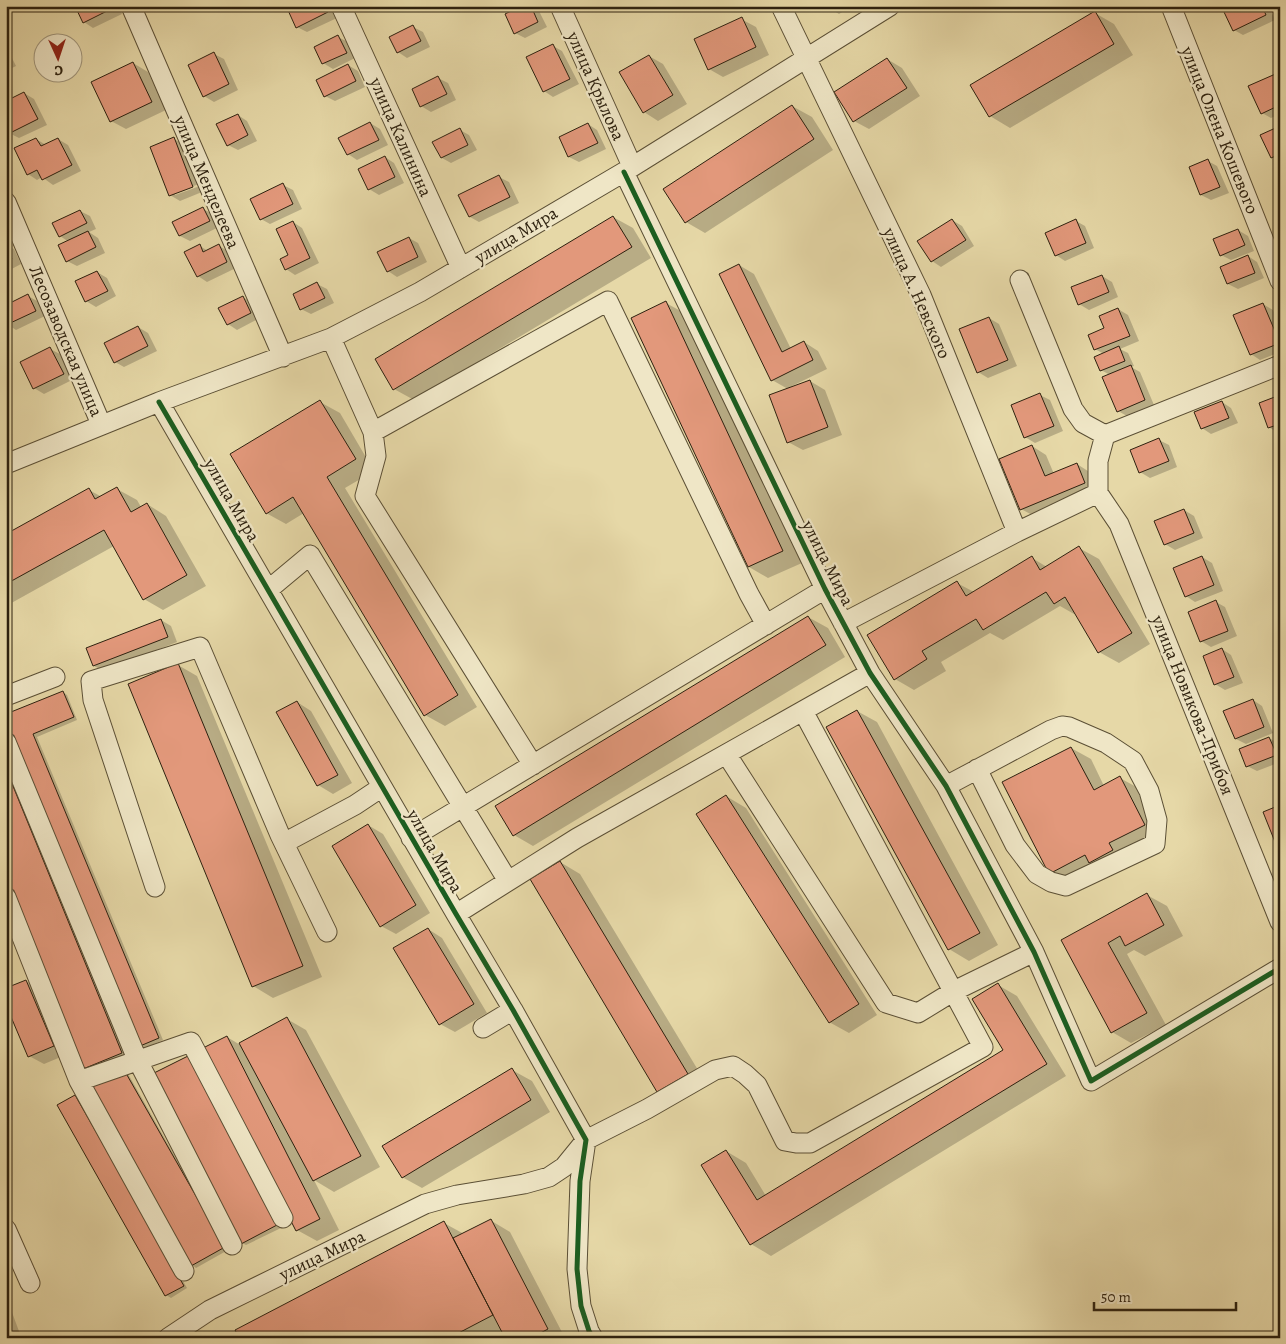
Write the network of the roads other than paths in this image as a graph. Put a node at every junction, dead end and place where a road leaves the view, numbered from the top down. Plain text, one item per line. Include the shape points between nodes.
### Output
1 (131, 6) edge
2 (341, 6) edge
3 (560, 6) edge
4 (782, 6) edge
5 (890, 6) edge
6 (1171, 6) edge
7 (806, 58) junction
8 (628, 169) junction
9 (6, 202) edge
10 (461, 268) junction
11 (1020, 280) dead end
12 (1280, 281) edge
13 (331, 338) junction
14 (283, 357) junction
15 (1280, 365) edge
16 (159, 402) junction
17 (102, 424) junction
18 (373, 432) junction
19 (1105, 435) junction
20 (6, 464) edge
21 (1098, 493) junction
22 (1017, 532) junction
23 (825, 589) junction
24 (268, 590) junction
25 (843, 623) junction
26 (766, 625) junction
27 (870, 673) junction
28 (55, 677) dead end
29 (6, 696) edge
30 (803, 711) junction
31 (6, 742) edge
32 (727, 754) junction
33 (533, 765) junction
34 (977, 770) junction
35 (946, 786) junction
36 (382, 787) junction
37 (463, 807) junction
38 (411, 838) junction
39 (284, 843) junction
40 (508, 881) junction
41 (155, 887) dead end
42 (6, 897) edge
43 (456, 914) junction
44 (1280, 922) edge
45 (327, 932) dead end
46 (1034, 952) junction
47 (1280, 968) edge
48 (954, 991) junction
49 (513, 1010) junction
50 (483, 1028) dead end
51 (137, 1059) junction
52 (79, 1080) junction
53 (586, 1140) junction
54 (283, 1218) dead end
55 (6, 1229) edge
56 (232, 1245) dead end
57 (184, 1271) dead end
58 (30, 1283) dead end
59 (168, 1338) edge
60 (593, 1338) edge

1 - 14 street, улица Менделеева
2 - 10 street, улица Калинина
3 - 8 street, улица Крылова
4 - 7 street
5 - 7 street, улица Мира
6 - 12 street, улица Олена Кошевого
7 - 8 street, улица Мира
7 - 22 street, улица А. Невского via 921,295
8 - 10 street, улица Мира
8 - 23 street, улица Мира
9 - 17 street, Лесозаводская улица
10 - 13 street, улица Мира
11 - 19 street via 1073,409 1083,423
13 - 14 street, улица Мира
13 - 18 street
14 - 16 street, улица Мира
15 - 19 street
16 - 17 street, улица Мира
16 - 24 street, улица Мира
17 - 20 street, улица Мира
18 - 26 street via 608,301
18 - 33 street via 376,456 365,496
19 - 21 street via 1098,461
21 - 22 street
21 - 44 street, улица Новикова-Прибоя via 1120,524
22 - 25 street
23 - 25 street, улица Мира
23 - 26 street
24 - 36 street, улица Мира
24 - 37 street via 310,555
25 - 27 street, улица Мира
26 - 33 street
27 - 30 street
27 - 35 street, улица Мира
28 - 29 street
30 - 32 street
30 - 48 street
31 - 51 street
32 - 40 street via 577,838
32 - 48 street via 886,1003 918,1013
33 - 37 street
34 - 34 street via 1051,730 1069,727 1106,743 1133,761 1149,791 1158,820 1155,844 1066,886 1051,882 1037,874 1015,845
34 - 35 street
35 - 46 street, улица Мира
36 - 38 street, улица Мира
36 - 39 street
37 - 38 street
37 - 40 street
38 - 43 street, улица Мира
39 - 41 street via 200,648 91,681 93,700
39 - 45 street
40 - 43 street
42 - 52 street
43 - 49 street, улица Мира
46 - 47 street, улица Мира via 1091,1081
46 - 48 street
48 - 53 street via 983,1046 810,1143 785,1141 757,1084 733,1066 715,1070
49 - 50 street
49 - 53 street, улица Мира
51 - 52 street
51 - 54 street via 191,1042
51 - 56 street
52 - 57 street
53 - 59 street, улица Мира via 564,1167 549,1177 425,1204 210,1310
53 - 60 street via 580,1181 576,1269 581,1306
55 - 58 street

